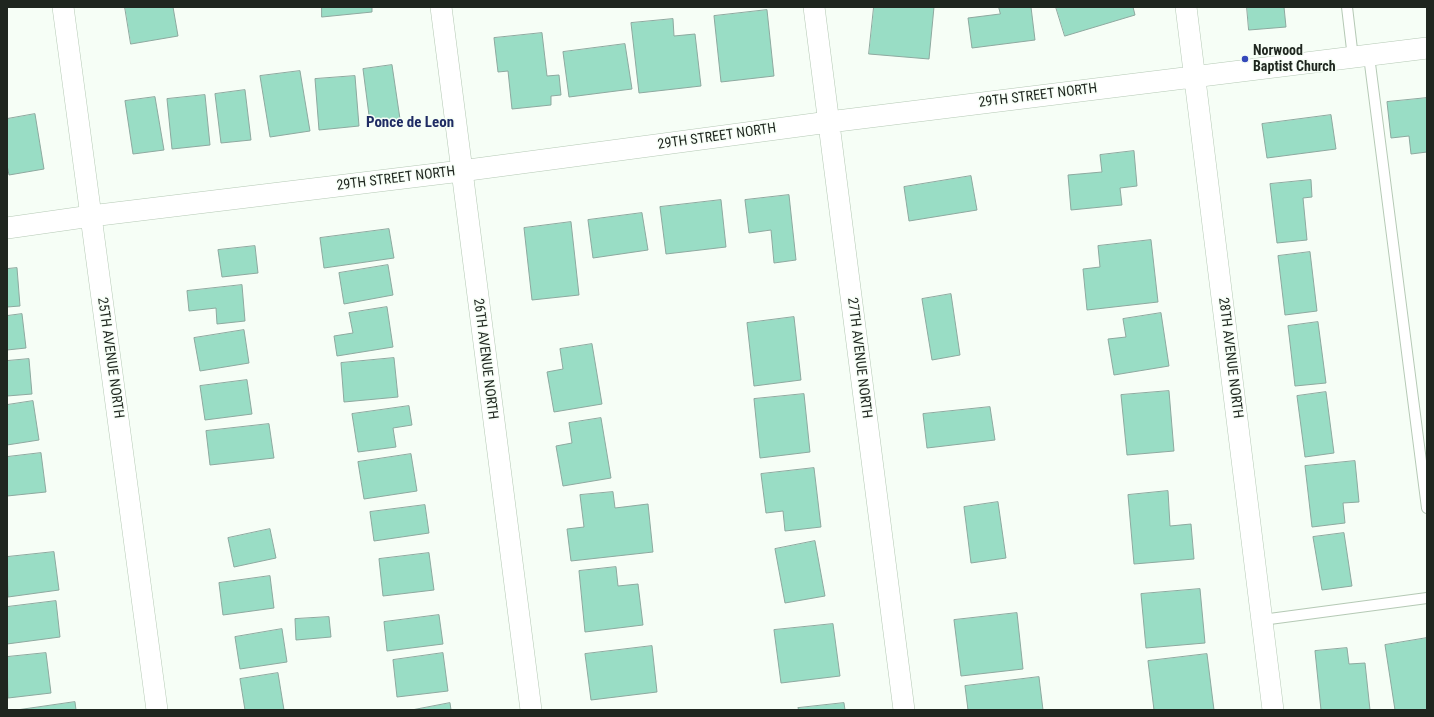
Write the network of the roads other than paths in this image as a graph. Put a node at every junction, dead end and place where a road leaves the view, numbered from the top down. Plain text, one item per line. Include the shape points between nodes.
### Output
1 (63, 7) edge
2 (441, 7) edge
3 (814, 7) edge
4 (1186, 7) edge
5 (1347, 7) edge
6 (1427, 48) edge
7 (1361, 57) junction
8 (1195, 77) junction
9 (829, 122) junction
10 (461, 171) junction
11 (91, 216) junction
12 (7, 228) edge
13 (1427, 508) edge
14 (1427, 598) edge
15 (1262, 620) junction
16 (157, 710) edge
17 (531, 710) edge
18 (904, 710) edge
19 (1273, 710) edge

1 - 11 street, 25TH AVENUE NORTH
2 - 10 street, 26TH AVENUE NORTH
3 - 9 street, 27TH AVENUE NORTH
4 - 8 street, 28TH AVENUE NORTH
5 - 7 lane
6 - 7 street, 29TH STREET NORTH
7 - 8 street, 29TH STREET NORTH
7 - 13 lane
8 - 9 street, 29TH STREET NORTH
8 - 15 street, 28TH AVENUE NORTH
9 - 10 street, 29TH STREET NORTH
9 - 18 street, 27TH AVENUE NORTH
10 - 11 street, 29TH STREET NORTH
10 - 17 street, 26TH AVENUE NORTH
11 - 12 street, 29TH STREET NORTH
11 - 16 street, 25TH AVENUE NORTH
14 - 15 lane
15 - 19 street, 28TH AVENUE NORTH

